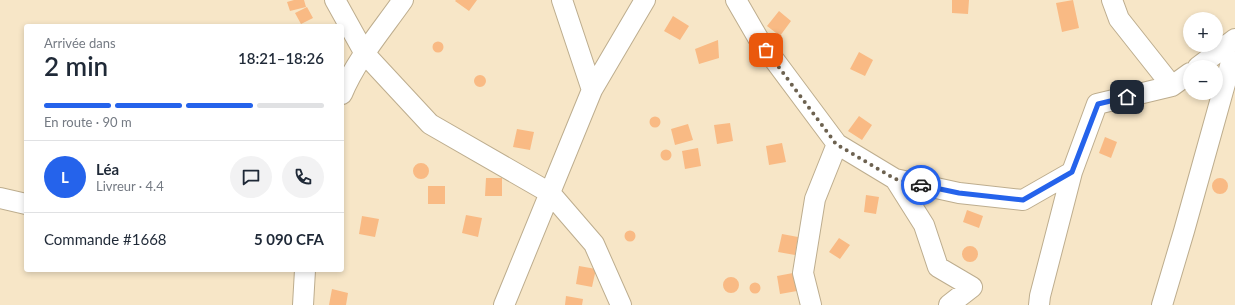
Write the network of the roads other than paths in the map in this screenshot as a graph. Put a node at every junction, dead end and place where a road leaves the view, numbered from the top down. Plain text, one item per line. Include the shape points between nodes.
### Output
1 (335, 0) edge
2 (404, 0) edge
3 (562, 0) edge
4 (645, 0) edge
5 (736, 0) edge
6 (1112, 0) edge
7 (1235, 39) edge
8 (1235, 48) edge
9 (365, 54) junction
10 (1207, 60) edge
11 (1183, 78) edge
12 (1172, 86) junction
13 (344, 89) edge
14 (592, 90) junction
15 (836, 144) junction
16 (1072, 172) junction
17 (895, 179) junction
18 (550, 193) junction
19 (0, 198) edge
20 (24, 204) edge
21 (304, 272) edge
22 (303, 305) edge
23 (504, 305) edge
24 (621, 305) edge
25 (811, 305) edge
26 (949, 305) edge
27 (1039, 305) edge
28 (1162, 305) edge

1 - 9 street
2 - 9 street
3 - 14 street
4 - 14 street
5 - 15 street via 758,38
6 - 12 street via 1119,19
7 - 10 street
8 - 28 street
9 - 13 street
9 - 18 street via 430,124
11 - 12 street
12 - 16 street via 1098,104
14 - 18 street
15 - 17 street
15 - 25 street via 813,206 804,273
16 - 17 street via 1023,200 959,193
16 - 27 street
17 - 26 street via 924,224 938,267 972,287
18 - 23 street
18 - 24 street via 594,244
19 - 20 street
21 - 22 street

